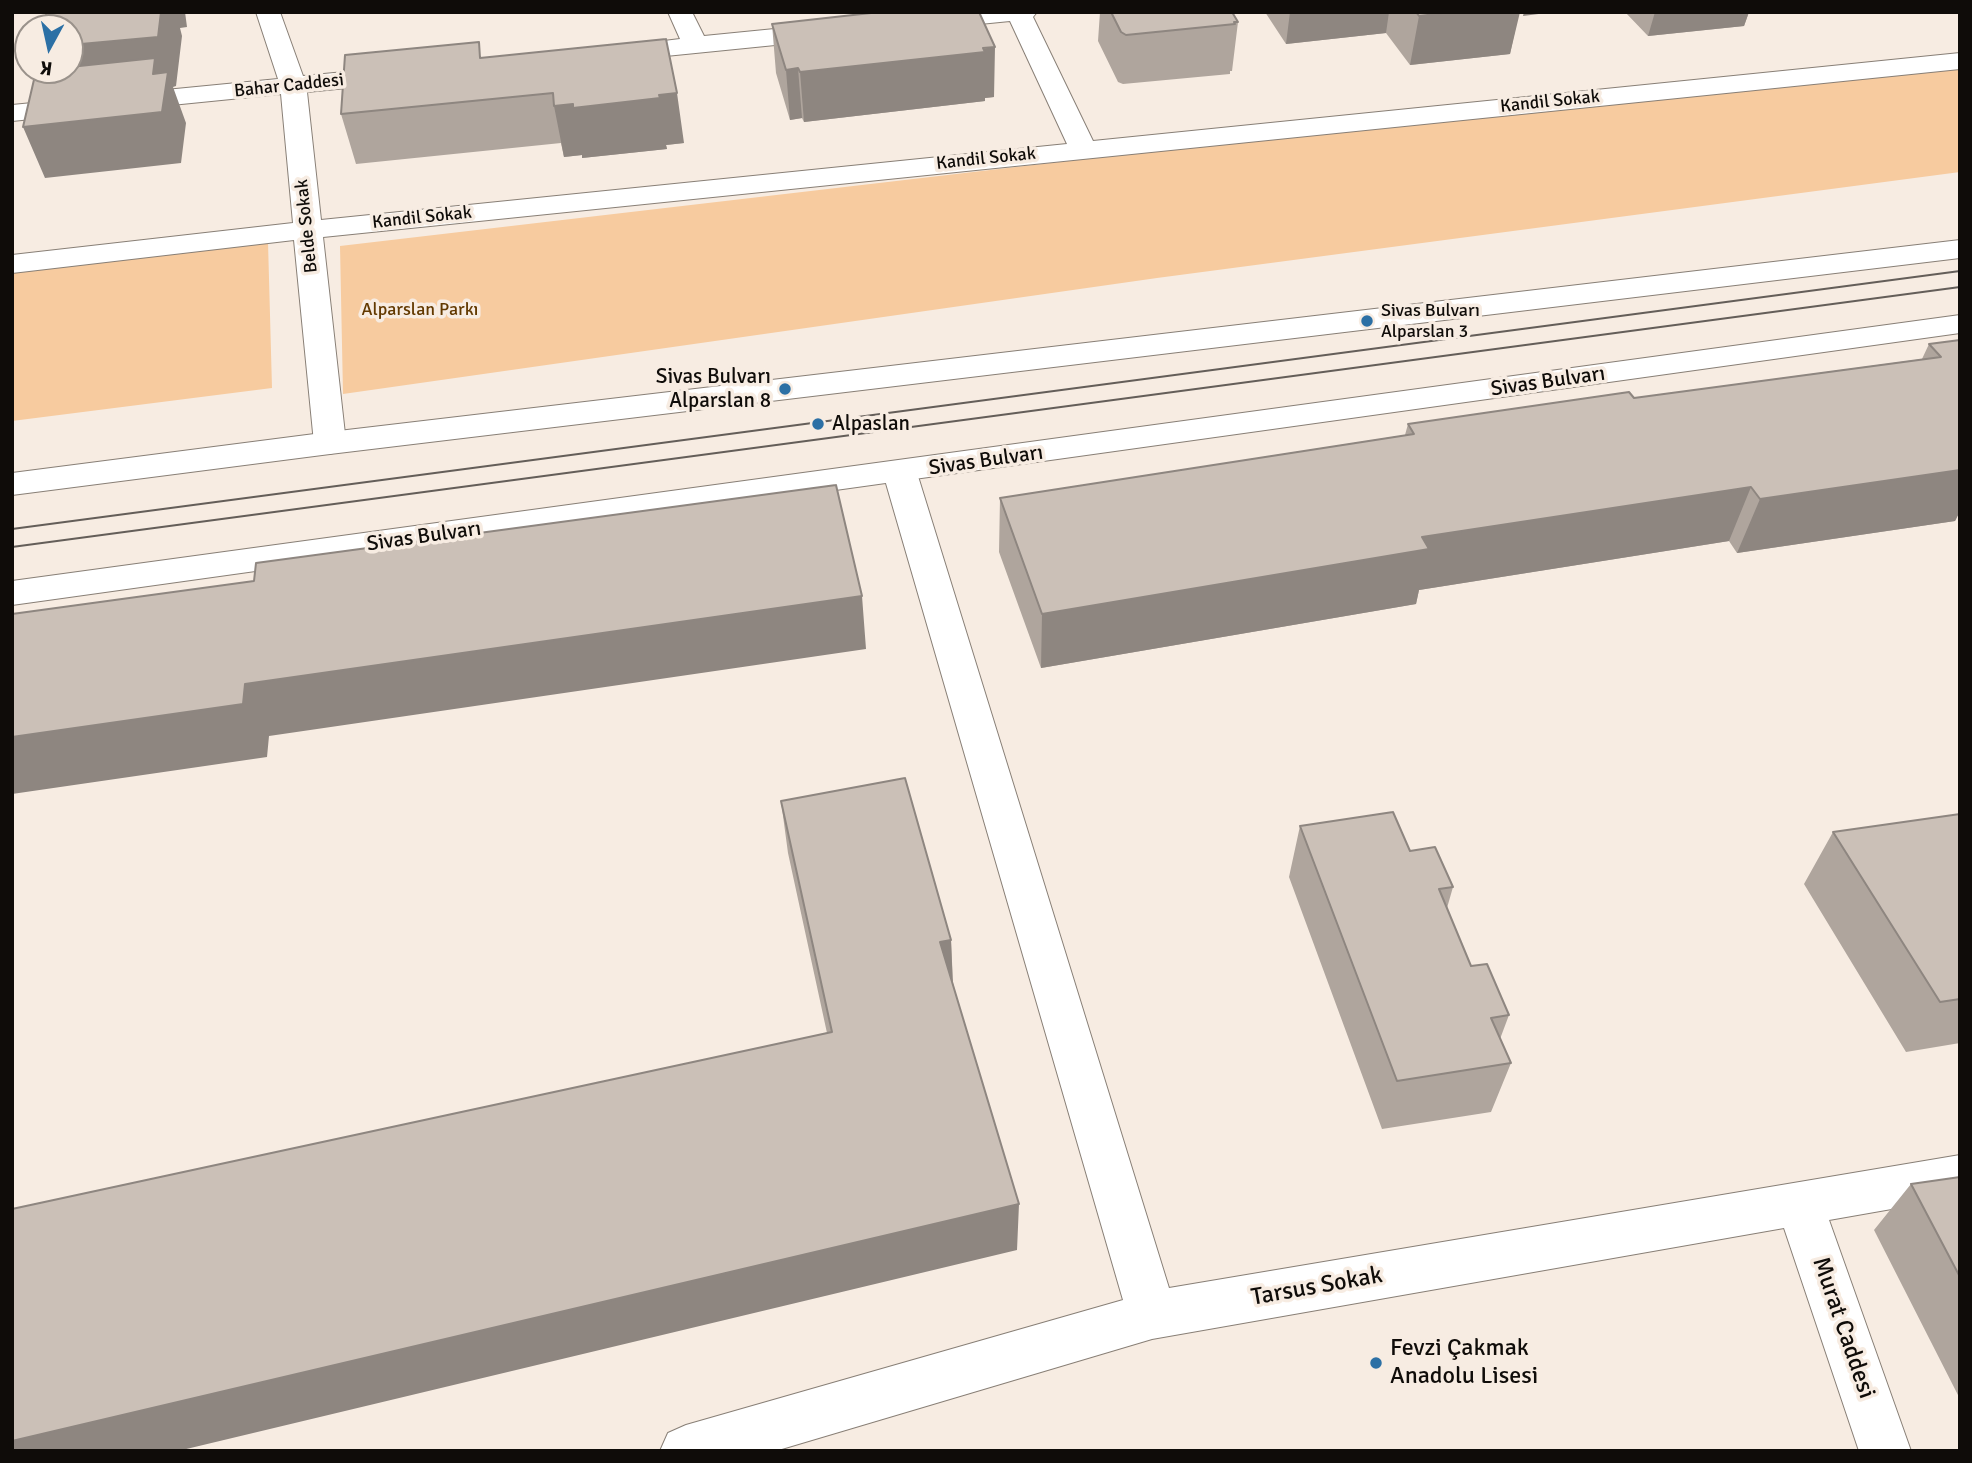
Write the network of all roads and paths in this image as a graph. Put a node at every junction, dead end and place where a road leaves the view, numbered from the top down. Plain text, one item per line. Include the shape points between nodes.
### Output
1 (268, 12) edge
2 (680, 12) edge
3 (1025, 12) edge
4 (1019, 13) edge
5 (949, 16) edge
6 (911, 24) edge
7 (844, 30) edge
8 (696, 45) junction
9 (584, 56) edge
10 (1960, 61) edge
11 (418, 73) edge
12 (293, 85) junction
13 (12, 113) edge
14 (1083, 149) junction
15 (307, 230) junction
16 (1960, 242) edge
17 (1960, 249) edge
18 (12, 264) edge
19 (1827, 267) junction
20 (1958, 325) edge
21 (330, 443) junction
22 (900, 473) junction
23 (12, 484) edge
24 (12, 593) edge
25 (1960, 1176) edge
26 (1800, 1205) junction
27 (1152, 1315) junction
28 (686, 1451) edge
29 (1885, 1451) edge

1 - 12 main road, Belde Sokak
2 - 8 main road
3 - 4 main road
4 - 5 main road
4 - 14 main road
5 - 6 main road
7 - 8 main road
8 - 9 main road
10 - 14 main road, Kandil Sokak
11 - 12 main road, Bahar Caddesi
12 - 13 main road, Bahar Caddesi
12 - 15 main road, Belde Sokak
14 - 15 main road, Kandil Sokak
15 - 18 main road, Kandil Sokak
15 - 21 main road, Belde Sokak
16 - 19 main road
17 - 19 main road
19 - 21 main road
20 - 22 main road, Sivas Bulvarı
21 - 23 main road
22 - 24 main road, Sivas Bulvarı
22 - 27 main road
25 - 26 main road, Tarsus Sokak
26 - 27 main road, Tarsus Sokak
26 - 29 main road, Murat Caddesi
27 - 28 main road, Tarsus Sokak

